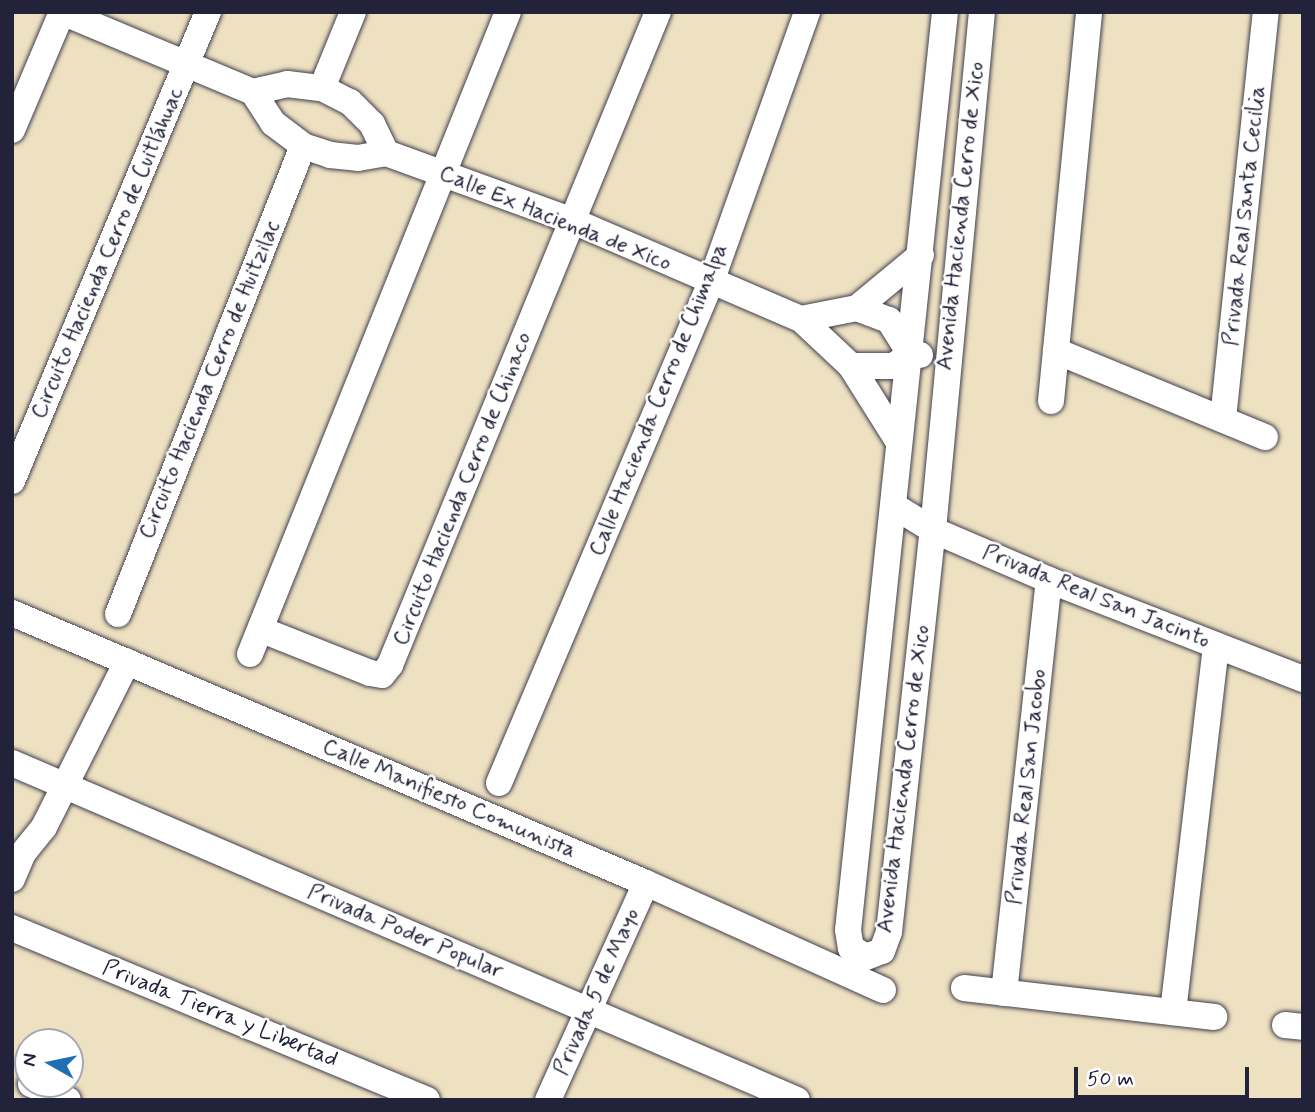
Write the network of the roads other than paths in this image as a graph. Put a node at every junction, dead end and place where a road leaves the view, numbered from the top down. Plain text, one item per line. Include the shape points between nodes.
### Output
1 (62, 12) edge
2 (208, 12) edge
3 (353, 12) edge
4 (508, 12) edge
5 (657, 12) edge
6 (807, 12) edge
7 (945, 12) edge
8 (982, 12) edge
9 (1089, 12) edge
10 (1266, 12) edge
11 (188, 64) junction
12 (322, 88) junction
13 (253, 92) junction
14 (12, 130) edge
15 (303, 146) junction
16 (386, 153) junction
17 (444, 175) junction
18 (573, 221) junction
19 (920, 255) junction
20 (711, 282) junction
21 (858, 308) junction
22 (802, 319) junction
23 (1056, 351) junction
24 (910, 354) junction
25 (946, 356) junction
26 (851, 366) junction
27 (1051, 401) dead end
28 (1223, 419) junction
29 (1265, 437) dead end
30 (898, 441) junction
31 (12, 481) edge
32 (894, 506) junction
33 (933, 530) junction
34 (1049, 580) junction
35 (12, 613) edge
36 (118, 614) dead end
37 (1216, 646) junction
38 (127, 662) junction
39 (1303, 679) edge
40 (12, 764) edge
41 (499, 783) dead end
42 (62, 785) junction
43 (12, 879) edge
44 (646, 883) junction
45 (12, 928) edge
46 (964, 988) dead end
47 (883, 990) dead end
48 (1004, 993) junction
49 (591, 1011) junction
50 (1172, 1012) junction
51 (1214, 1017) dead end
52 (427, 1100) edge
53 (548, 1100) edge
54 (797, 1100) edge

1 - 11 street
1 - 14 street
2 - 11 street, Circuito Hacienda Cerro de Cuitláhuac
3 - 12 street
4 - 17 street, Circuito Hacienda Cerro de Chinaco
5 - 18 street
6 - 20 street, Calle Hacienda Cerro de Chimalpa
7 - 19 street, Avenida Hacienda Cerro de Xico
8 - 25 street, Avenida Hacienda Cerro de Xico
9 - 23 street
10 - 28 street, Privada Real Santa Cecilia
11 - 13 street
11 - 31 street, Circuito Hacienda Cerro de Cuitláhuac
12 - 13 street via 287,84
12 - 16 street via 350,102 372,124
13 - 15 street, Calle Ex Hacienda de Xico via 273,123
15 - 16 street, Calle Ex Hacienda de Xico via 339,156
15 - 36 street, Circuito Hacienda Cerro de Huitzilac
16 - 17 street, Calle Ex Hacienda de Xico
17 - 18 street, Calle Ex Hacienda de Xico
17 - 18 street, Circuito Hacienda Cerro de Chinaco via 256,642 370,673 382,675 390,665
18 - 20 street, Calle Ex Hacienda de Xico
19 - 21 street
19 - 24 street, Avenida Hacienda Cerro de Xico
20 - 22 street, Calle Ex Hacienda de Xico
20 - 41 street, Calle Hacienda Cerro de Chimalpa
21 - 22 street
21 - 24 street via 889,320
22 - 26 street, Calle Ex Hacienda de Xico
23 - 27 street
23 - 28 street
24 - 25 street
24 - 26 street via 894,366
24 - 30 street, Avenida Hacienda Cerro de Xico
25 - 33 street, Avenida Hacienda Cerro de Xico
26 - 30 street, Calle Ex Hacienda de Xico
28 - 29 street
30 - 32 street, Avenida Hacienda Cerro de Xico
32 - 33 street, Privada Real San Jacinto
32 - 33 street, Avenida Hacienda Cerro de Xico via 848,930 851,948 866,957 882,951 889,932
33 - 34 street, Privada Real San Jacinto
34 - 37 street, Privada Real San Jacinto
34 - 48 street, Privada Real San Jacobo
35 - 38 street, Calle Manifiesto Comunista
37 - 39 street, Privada Real San Jacinto
37 - 50 street
38 - 42 street
38 - 44 street, Calle Manifiesto Comunista
40 - 42 street, Privada Poder Popular
42 - 43 street via 44,827 23,853
42 - 49 street, Privada Poder Popular
44 - 47 street, Calle Manifiesto Comunista
44 - 49 street, Privada 5 de Mayo
45 - 52 street, Privada Tierra y Libertad
46 - 48 street
48 - 50 street
49 - 53 street, Privada 5 de Mayo
49 - 54 street, Privada Poder Popular
50 - 51 street

